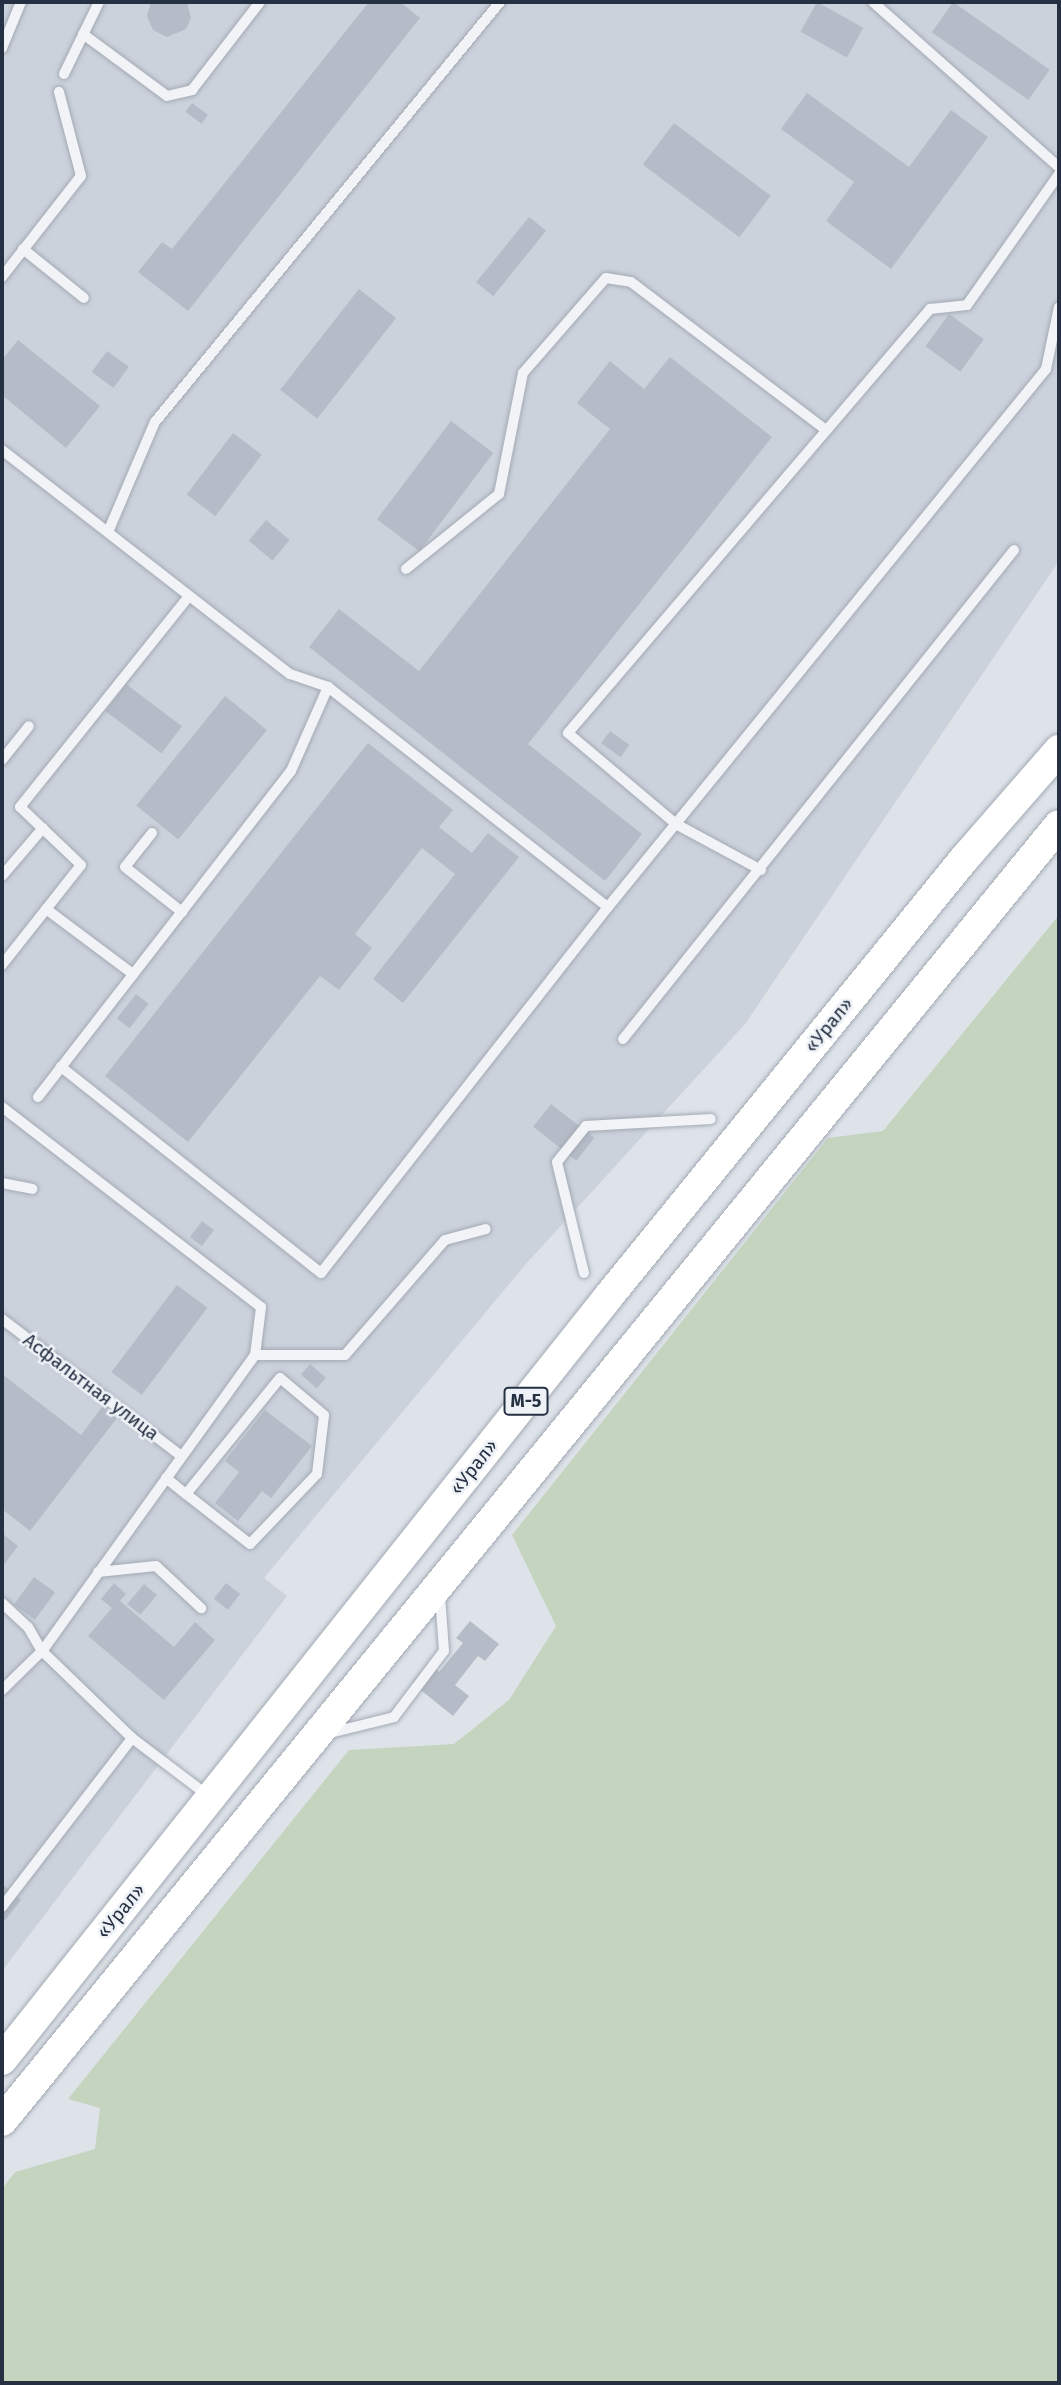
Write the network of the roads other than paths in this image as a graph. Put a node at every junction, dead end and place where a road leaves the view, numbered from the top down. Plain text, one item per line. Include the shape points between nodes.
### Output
1 (22, 2) edge
2 (99, 2) edge
3 (260, 2) edge
4 (500, 2) edge
5 (873, 2) edge
6 (83, 34) junction
7 (2, 48) edge
8 (64, 74) dead end
9 (59, 92) dead end
10 (1059, 167) edge
11 (1059, 174) edge
12 (23, 249) junction
13 (2, 276) edge
14 (84, 298) dead end
15 (1059, 307) edge
16 (826, 430) junction
17 (2, 450) edge
18 (108, 532) junction
19 (1014, 550) dead end
20 (407, 569) dead end
21 (189, 596) junction
22 (328, 687) junction
23 (29, 726) dead end
24 (1059, 750) edge
25 (2, 760) edge
26 (676, 824) junction
27 (1059, 825) edge
28 (43, 828) junction
29 (152, 833) dead end
30 (761, 870) junction
31 (2, 876) edge
32 (608, 907) junction
33 (46, 909) junction
34 (181, 912) junction
35 (2, 965) edge
36 (133, 975) junction
37 (623, 1039) dead end
38 (61, 1067) junction
39 (38, 1097) dead end
40 (2, 1107) edge
41 (711, 1119) dead end
42 (2, 1183) edge
43 (32, 1189) dead end
44 (486, 1229) dead end
45 (584, 1273) dead end
46 (2, 1319) edge
47 (255, 1354) junction
48 (180, 1455) junction
49 (166, 1478) junction
50 (186, 1494) junction
51 (98, 1572) junction
52 (439, 1583) junction
53 (2, 1603) edge
54 (201, 1608) dead end
55 (41, 1651) junction
56 (2, 1690) edge
57 (316, 1737) junction
58 (132, 1738) junction
59 (212, 1799) junction
60 (2, 1907) edge
61 (2, 2060) edge
62 (2, 2122) edge

1 - 7 lane
2 - 6 lane
3 - 6 lane via 192,90 167,96
4 - 18 lane via 155,422
5 - 10 lane
6 - 8 lane
9 - 12 lane via 81,176
11 - 16 lane via 967,305 930,309
12 - 13 lane
12 - 14 lane
15 - 26 lane via 1046,369
16 - 20 lane via 631,282 606,278 523,373 499,494
16 - 26 lane via 568,733
17 - 18 lane
18 - 21 lane
19 - 30 lane
21 - 22 lane via 290,674
21 - 28 lane via 20,807
22 - 32 lane
22 - 34 lane via 291,771
23 - 25 lane
24 - 59 main road, «Урал» / М-5 via 964,859 609,1296
26 - 30 lane
26 - 32 lane
27 - 52 main road, М-5
28 - 31 lane
28 - 33 lane via 81,865
29 - 34 lane via 125,867
30 - 37 lane
32 - 38 lane via 321,1273
33 - 35 lane
33 - 36 lane
34 - 36 lane
36 - 38 lane
38 - 39 lane
40 - 47 lane via 261,1307
41 - 45 lane via 586,1126 557,1162
42 - 43 lane
44 - 47 lane via 445,1240 345,1354
46 - 48 lane, Асфальтная улица
47 - 48 lane
48 - 49 lane
49 - 50 lane
49 - 51 lane
50 - 50 lane via 250,1544 317,1474 324,1415 280,1378
51 - 54 lane via 156,1566
51 - 55 lane
52 - 57 main road, М-5
52 - 57 lane via 444,1651 394,1717
53 - 55 lane via 28,1627
55 - 56 lane
55 - 58 lane
57 - 62 main road, М-5
58 - 59 lane
58 - 60 lane
59 - 61 main road, «Урал» / М-5

